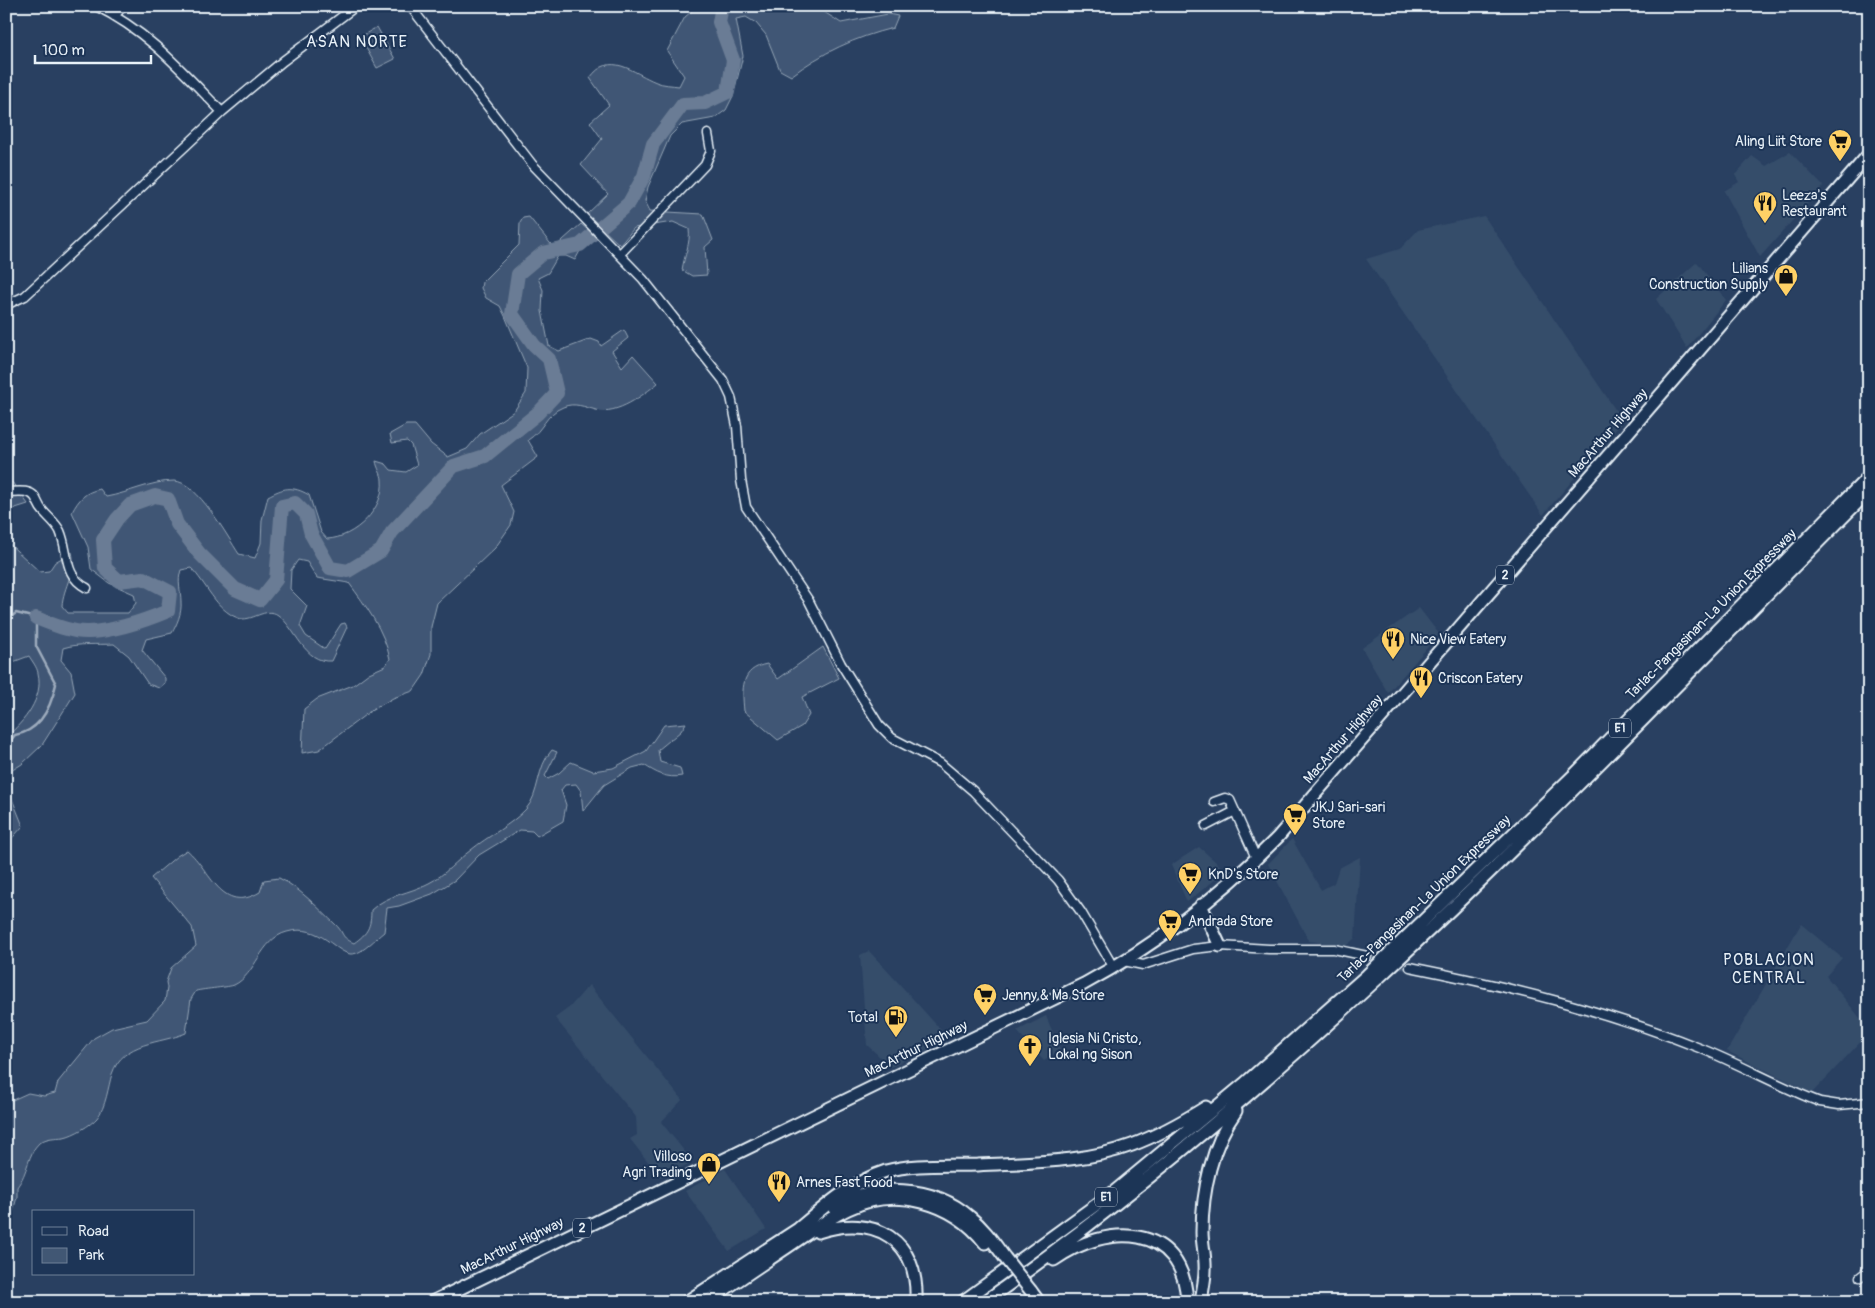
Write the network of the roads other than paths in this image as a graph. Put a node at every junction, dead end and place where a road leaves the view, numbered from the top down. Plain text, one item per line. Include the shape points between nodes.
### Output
1 (96, 6) edge
2 (123, 6) edge
3 (356, 6) edge
4 (410, 6) edge
5 (114, 16) junction
6 (222, 112) junction
7 (708, 134) dead end
8 (1869, 154) edge
9 (620, 254) junction
10 (6, 305) edge
11 (1869, 476) edge
12 (1869, 491) edge
13 (6, 492) edge
14 (87, 588) dead end
15 (1214, 802) dead end
16 (1235, 811) junction
17 (1206, 826) dead end
18 (1256, 858) junction
19 (1201, 905) junction
20 (1220, 946) junction
21 (1368, 956) tunnel mouth
22 (1119, 964) junction
23 (1410, 967) tunnel mouth
24 (1244, 1084) junction
25 (1247, 1096) junction
26 (1869, 1102) edge
27 (800, 1233) junction
28 (1869, 1270) edge
29 (1860, 1277) dead end
30 (1017, 1279) junction
31 (1029, 1296) edge
32 (432, 1302) edge
33 (686, 1302) edge
34 (707, 1302) edge
35 (916, 1302) edge
36 (962, 1302) edge
37 (984, 1302) edge
38 (1039, 1302) edge
39 (1187, 1302) edge
40 (1201, 1302) edge

1 - 5 street
2 - 5 street
3 - 6 street
4 - 9 street via 532,164
5 - 6 street via 156,44
6 - 10 street via 25,296
7 - 9 street via 711,151 706,165
8 - 18 highway, MacArthur Highway / 2 via 1278,837
9 - 22 street via 650,286 728,389 737,426 746,507 808,601 841,664 884,731 940,763 967,786 1058,880
11 - 24 highway, Tarlac-Pangasinan-La Union Expressway / E1 via 1566,782 1392,951
12 - 25 highway, Tarlac-Pangasinan-La Union Expressway / E1 via 1408,951
13 - 14 street via 29,492 36,498 60,532 72,574
15 - 16 street via 1228,798
16 - 17 street
16 - 18 street
18 - 19 highway, MacArthur Highway / 2
19 - 20 highway
19 - 22 highway, MacArthur Highway / 2
20 - 21 street via 1334,949
20 - 22 street via 1193,949 1143,965
22 - 32 highway, MacArthur Highway / 2
23 - 26 street via 1522,991 1601,1013 1702,1049 1820,1102 1839,1105
24 - 27 highway via 1174,1127 1130,1146 1069,1159 887,1171 841,1192
24 - 36 highway, Tarlac-Pangasinan-La Union Expressway / E1 via 1115,1190
25 - 30 highway, Tarlac-Pangasinan-La Union Expressway / E1 via 1122,1200
25 - 40 highway via 1229,1120 1214,1155 1204,1206 1205,1271
27 - 31 highway via 848,1208 868,1202 895,1198 943,1208 963,1220 981,1238
27 - 33 highway
27 - 34 highway
27 - 35 highway via 855,1225 880,1230 895,1239 912,1266 917,1282
28 - 29 street
30 - 37 highway, Tarlac-Pangasinan-La Union Expressway / E1
30 - 39 highway via 1096,1238 1139,1236 1151,1240 1173,1258 1187,1286
31 - 38 highway

